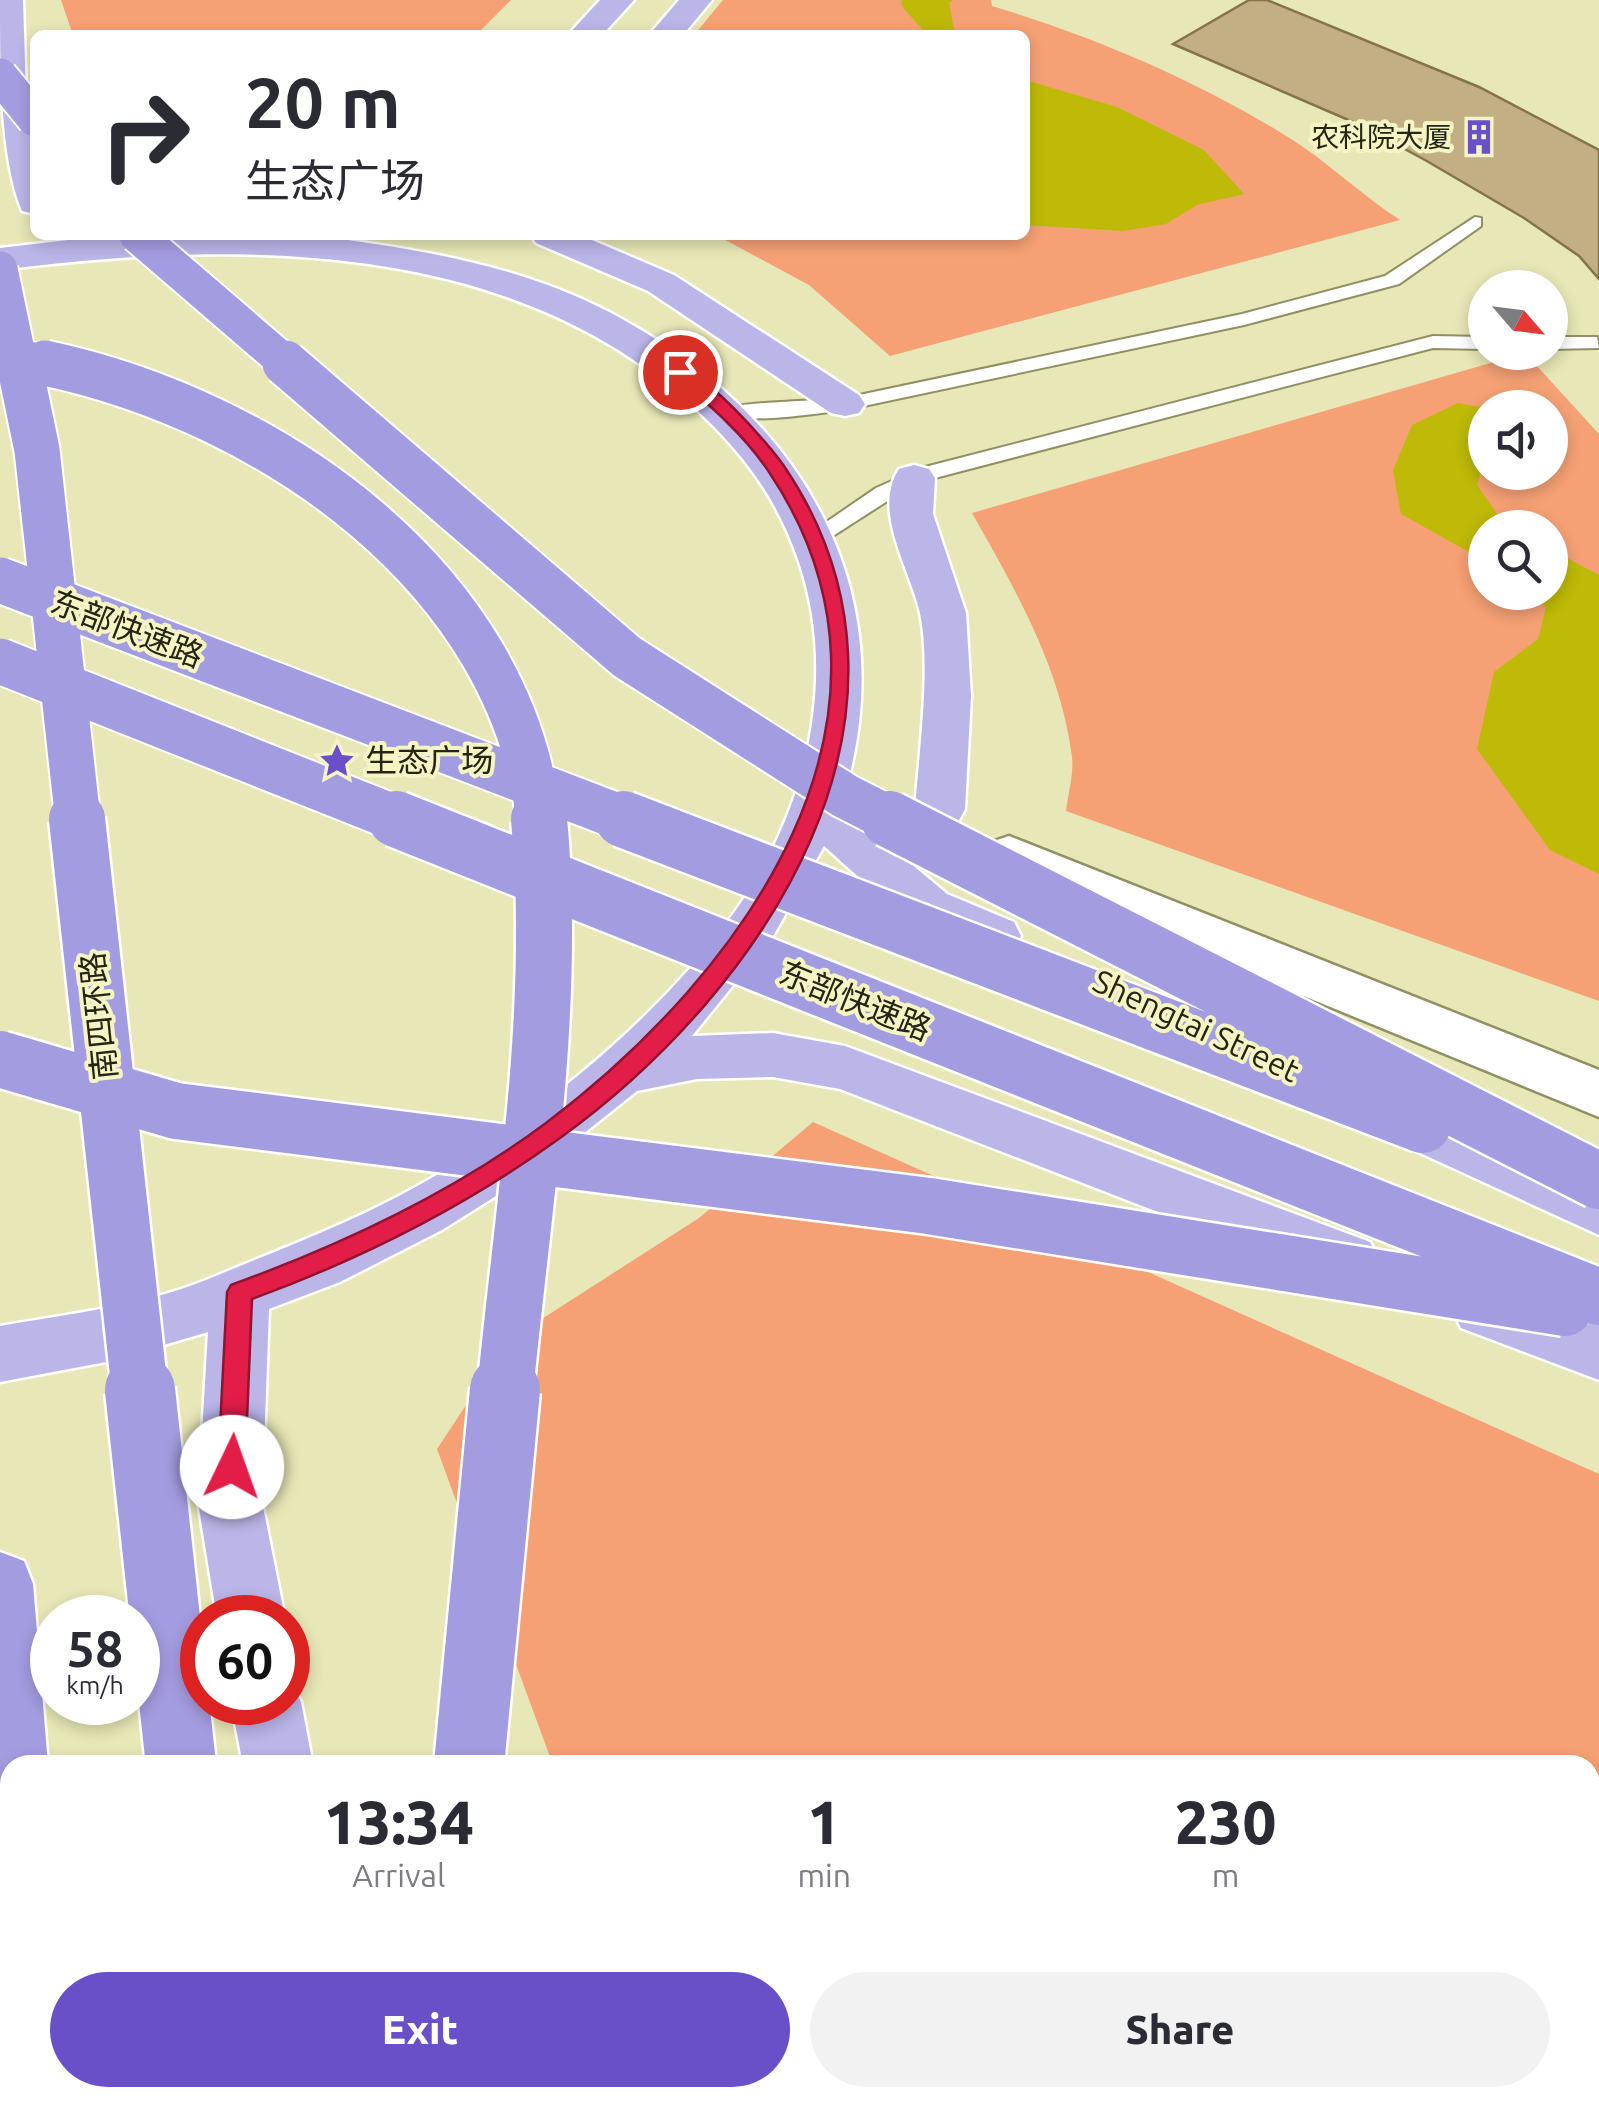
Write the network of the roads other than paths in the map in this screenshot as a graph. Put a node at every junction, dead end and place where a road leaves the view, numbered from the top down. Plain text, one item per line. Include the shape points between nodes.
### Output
1 (8, 0) edge
2 (618, 0) edge
3 (696, 0) edge
4 (589, 30) edge
5 (669, 30) edge
6 (0, 76) edge
7 (30, 114) edge
8 (30, 187) edge
9 (1474, 222) dead end
10 (143, 240) edge
11 (514, 240) edge
12 (561, 240) edge
13 (335, 241) edge
14 (65, 242) edge
15 (0, 259) edge
16 (0, 269) edge
17 (543, 297) junction
18 (1468, 343) edge
19 (1568, 343) edge
20 (1598, 343) edge
21 (0, 353) edge
22 (845, 404) junction
23 (727, 411) junction
24 (914, 478) junction
25 (814, 538) junction
26 (0, 580) edge
27 (0, 661) edge
28 (815, 810) junction
29 (940, 810) joint
30 (0, 1058) edge
31 (625, 1071) junction
32 (1599, 1094) edge
33 (1599, 1181) edge
34 (1599, 1192) edge
35 (1599, 1210) edge
36 (240, 1292) junction
37 (1599, 1297) edge
38 (1599, 1314) edge
39 (1599, 1352) edge
40 (0, 1354) edge
41 (0, 1584) edge
42 (247, 1595) edge
43 (270, 1725) edge
44 (12, 1755) edge
45 (180, 1755) edge
46 (276, 1755) edge
47 (470, 1755) edge

1 - 8 main road via 10,127
2 - 4 main road
3 - 5 main road
6 - 7 highway, bridge
9 - 22 lane via 1392,280 1244,319
10 - 33 highway, bridge via 627,657 845,796
11 - 17 main road
12 - 22 main road via 661,283
13 - 14 main road
13 - 17 main road
14 - 15 main road
16 - 45 highway, 南四环路, bridge via 36,450
17 - 23 main road via 625,336
18 - 24 lane via 1433,342
19 - 20 lane
21 - 47 highway, bridge via 81,370 165,399 298,465 374,524 447,598 502,688 526,746 546,900 541,1020
22 - 23 lane
23 - 25 main road via 776,467
24 - 25 lane
24 - 29 main road via 911,514 943,613 948,696
25 - 28 main road via 832,588 841,657 836,732
26 - 34 highway, 东部快速路, bridge
27 - 37 highway, 东部快速路, bridge
28 - 31 main road via 776,891 720,973
28 - 35 main road, Shengtai Street via 929,908
29 - 32 street via 968,836 1041,869
30 - 38 highway, bridge via 176,1111 929,1206
31 - 36 main road via 552,1131 442,1202 317,1264
31 - 39 main road via 697,1057 773,1055 846,1068
36 - 40 main road via 180,1314
36 - 42 main road via 230,1502
41 - 44 highway
43 - 46 main road

